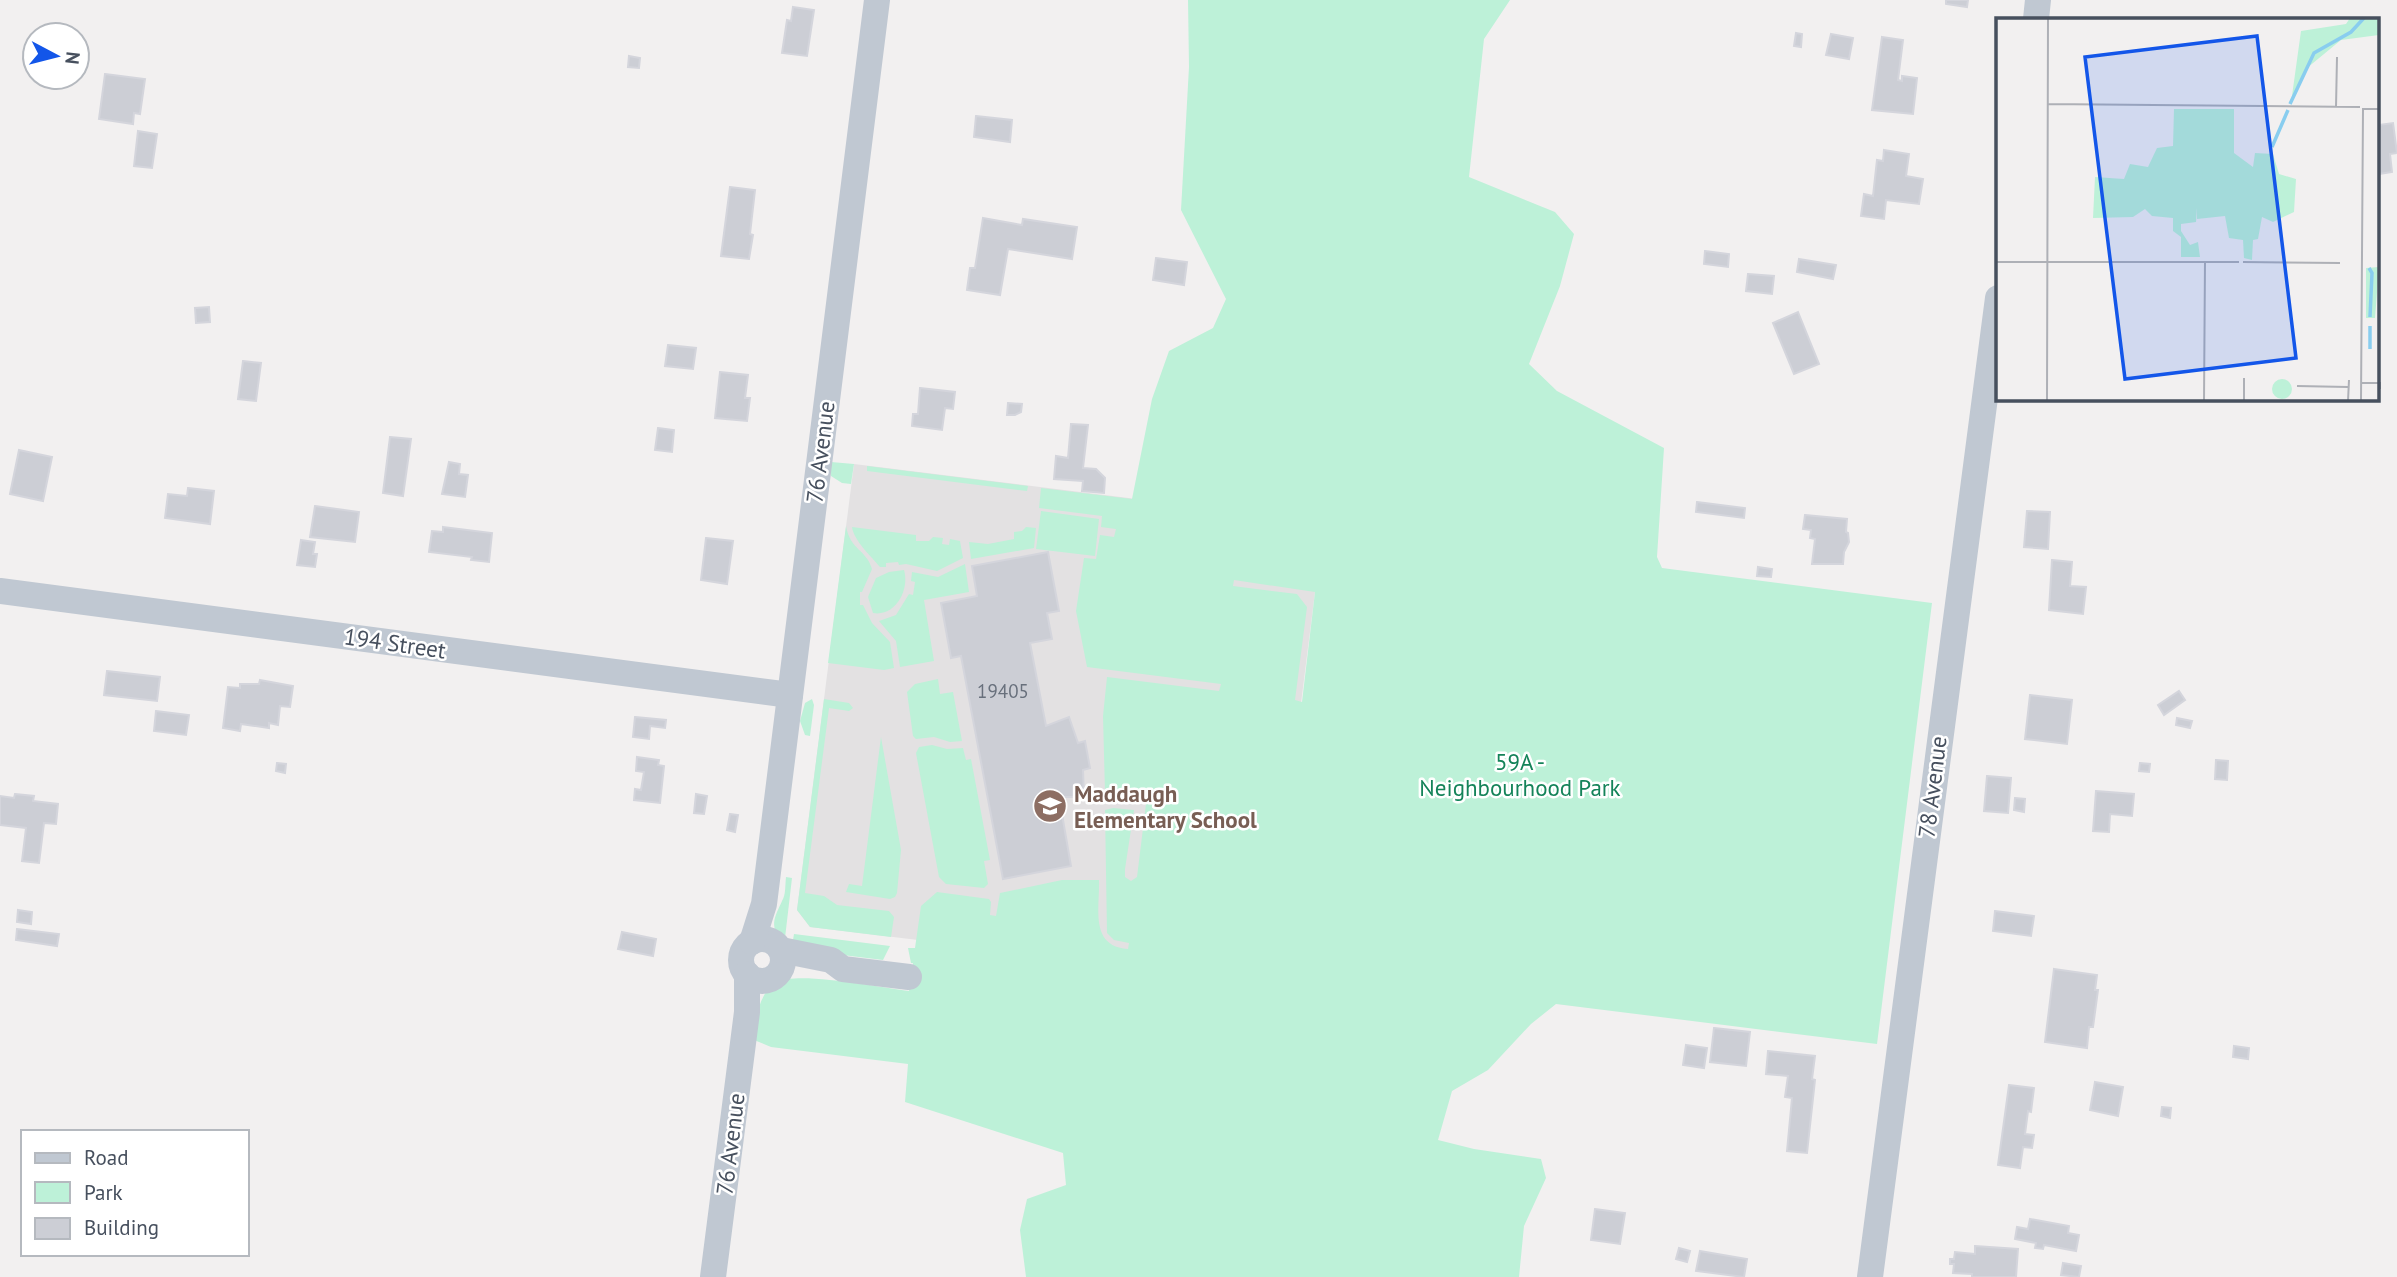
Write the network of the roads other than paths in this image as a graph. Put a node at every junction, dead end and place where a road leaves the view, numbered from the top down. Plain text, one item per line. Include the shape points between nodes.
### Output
1 (877, 0) edge
2 (2038, 0) edge
3 (2036, 18) edge
4 (1996, 313) edge
5 (0, 591) edge
6 (790, 695) junction
7 (765, 960) junction
8 (909, 977) dead end
9 (713, 1277) edge
10 (1870, 1277) edge

1 - 6 street, 76 Avenue
2 - 3 street
4 - 10 street, 78 Avenue
5 - 6 street, 194 Street
6 - 7 street, 76 Avenue via 764,904
7 - 8 street via 831,960 843,969
7 - 9 street, 76 Avenue via 747,1012

